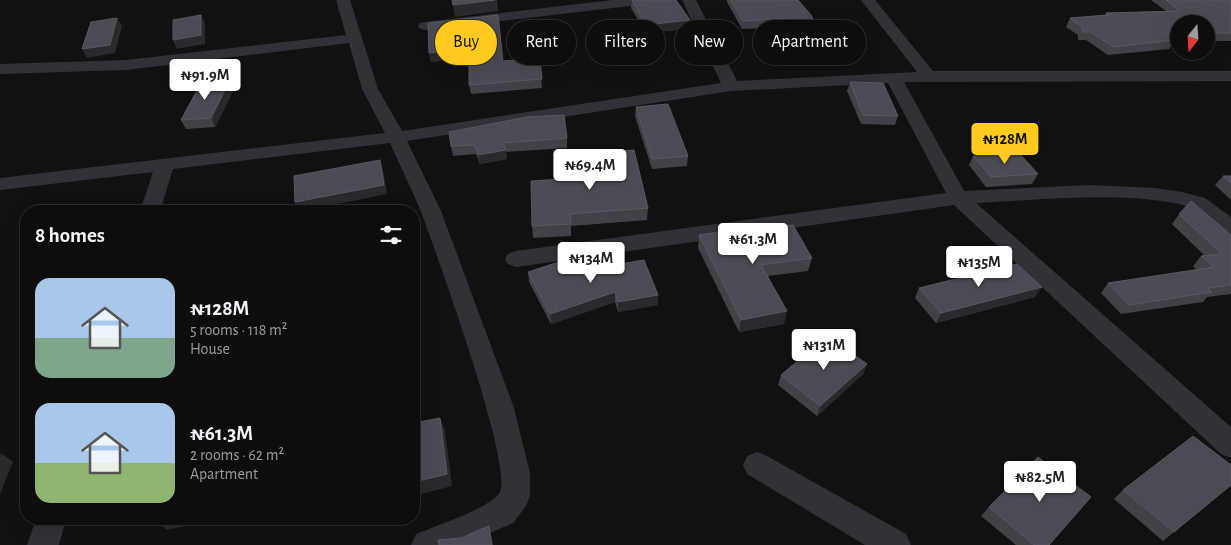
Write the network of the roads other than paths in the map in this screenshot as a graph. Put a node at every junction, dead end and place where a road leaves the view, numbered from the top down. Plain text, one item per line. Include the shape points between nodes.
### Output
1 (343, 0) edge
2 (646, 0) edge
3 (689, 0) edge
4 (868, 0) edge
5 (426, 26) edge
6 (354, 38) junction
7 (0, 69) edge
8 (929, 76) junction
9 (1231, 76) edge
10 (894, 78) junction
11 (731, 86) junction
12 (396, 137) junction
13 (165, 164) junction
14 (0, 184) edge
15 (958, 198) junction
16 (152, 205) edge
17 (1231, 227) edge
18 (516, 259) dead end
19 (1231, 445) edge
20 (757, 464) dead end
21 (49, 525) edge
22 (43, 545) edge
23 (427, 545) edge
24 (895, 545) edge

1 - 6 street
2 - 5 street
3 - 11 street
4 - 8 street
6 - 7 street via 126,65
6 - 12 street via 370,89
8 - 9 street
8 - 10 street
10 - 11 street
10 - 15 street
11 - 12 street
12 - 13 street
12 - 23 street via 431,211 501,408 514,473 514,496 502,513
13 - 14 street
13 - 16 street
15 - 17 street via 1090,191 1155,194 1198,203
15 - 18 street
15 - 19 street
20 - 24 street
21 - 22 street

